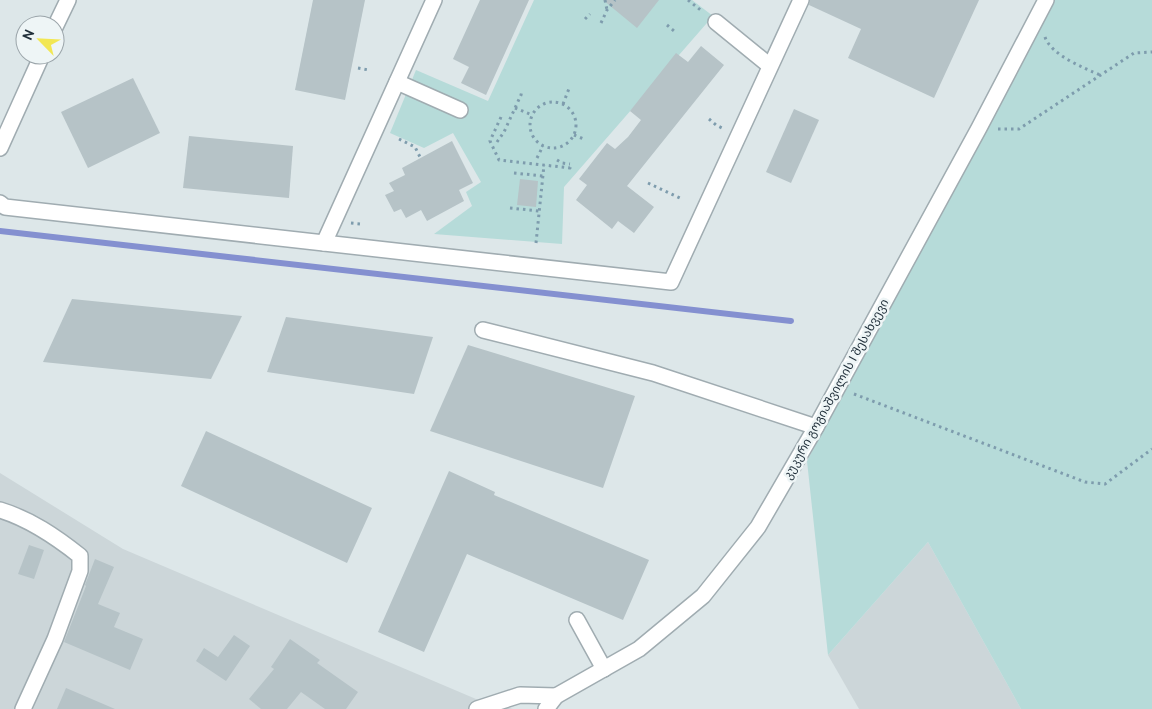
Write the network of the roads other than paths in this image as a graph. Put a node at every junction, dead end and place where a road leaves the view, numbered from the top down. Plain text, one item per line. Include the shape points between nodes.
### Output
1 (68, 0) edge
2 (434, 0) edge
3 (801, 0) edge
4 (1046, 0) edge
5 (61, 15) edge
6 (716, 22) dead end
7 (37, 65) edge
8 (770, 66) junction
9 (397, 82) junction
10 (460, 110) dead end
11 (0, 148) edge
12 (0, 203) edge
13 (324, 243) junction
14 (483, 330) dead end
15 (816, 427) junction
16 (0, 510) edge
17 (577, 620) dead end
18 (604, 669) junction
19 (556, 696) junction
20 (23, 709) edge
21 (477, 709) edge
22 (546, 709) edge

1 - 5 street
2 - 9 street
3 - 8 street
4 - 15 street, კუკური გოგიაშვილის I შესახვევი
6 - 8 street
7 - 11 street
8 - 13 street via 671,282
9 - 10 street
9 - 13 street
12 - 13 street via 5,208
14 - 15 street via 652,373
15 - 18 street, კუკური გოგიაშვილის I შესახვევი via 758,527 703,596 639,649
16 - 20 street via 25,519 80,556 80,571 55,639
17 - 18 street
18 - 19 street, კუკური გოგიაშვილის I შესახვევი
19 - 21 street via 520,695
19 - 22 street, კუკური გოგიაშვილის I შესახვევი

